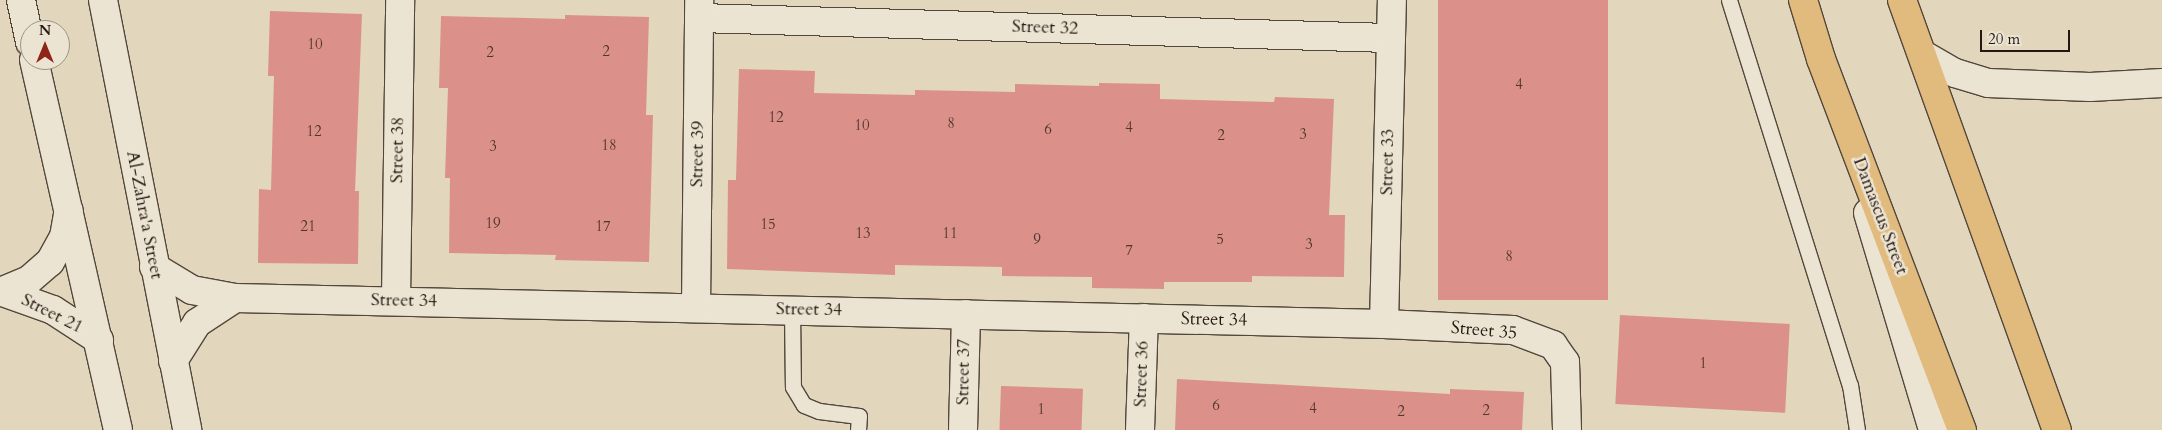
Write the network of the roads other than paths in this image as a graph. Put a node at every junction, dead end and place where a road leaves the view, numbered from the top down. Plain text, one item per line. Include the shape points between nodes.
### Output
1 (20, 0) edge
2 (103, 0) edge
3 (400, 0) edge
4 (1392, 0) edge
5 (1729, 0) edge
6 (1803, 0) edge
7 (1902, 0) edge
8 (699, 9) edge
9 (25, 20) edge
10 (1391, 38) junction
11 (1922, 54) junction
12 (1821, 59) junction
13 (36, 70) edge
14 (2162, 83) edge
15 (69, 210) junction
16 (154, 267) junction
17 (1, 291) edge
18 (235, 298) junction
19 (396, 300) junction
20 (696, 308) junction
21 (792, 310) junction
22 (966, 314) junction
23 (1144, 318) junction
24 (1384, 324) junction
25 (99, 340) junction
26 (173, 361) junction
27 (118, 430) edge
28 (187, 430) edge
29 (858, 430) edge
30 (963, 430) edge
31 (1140, 430) edge
32 (1567, 430) edge
33 (1857, 430) edge
34 (1933, 430) edge
35 (1962, 430) edge
36 (2057, 430) edge

1 - 9 street
2 - 16 street, Al-Zahra'a Street
3 - 19 street, Street 38
4 - 10 street, Street 33
5 - 33 lane via 1850,385
6 - 12 main road, Damascus Street
7 - 11 main road
8 - 10 street, Street 32
8 - 20 street, Street 39
10 - 24 street, Street 33
11 - 14 street via 1955,73 1988,83 2090,87
11 - 36 main road
12 - 34 street
12 - 35 main road, Damascus Street
13 - 15 street
15 - 17 street, Street 21 via 64,237 50,262 29,280
15 - 25 street
16 - 18 street, Street 34 via 192,290
16 - 26 street, Al-Zahra'a Street
17 - 25 street, Street 21 via 53,310
18 - 19 street, Street 34
18 - 26 street via 197,323
19 - 20 street, Street 34
20 - 21 street, Street 34
21 - 22 street, Street 34
21 - 29 lane via 793,387 804,406 819,412 859,416
22 - 23 street, Street 34
22 - 30 street, Street 37
23 - 24 street, Street 34
23 - 31 street, Street 36
24 - 32 street, Street 35 via 1513,330 1553,345 1565,362
25 - 27 street
26 - 28 street, Al-Zahra'a Street

